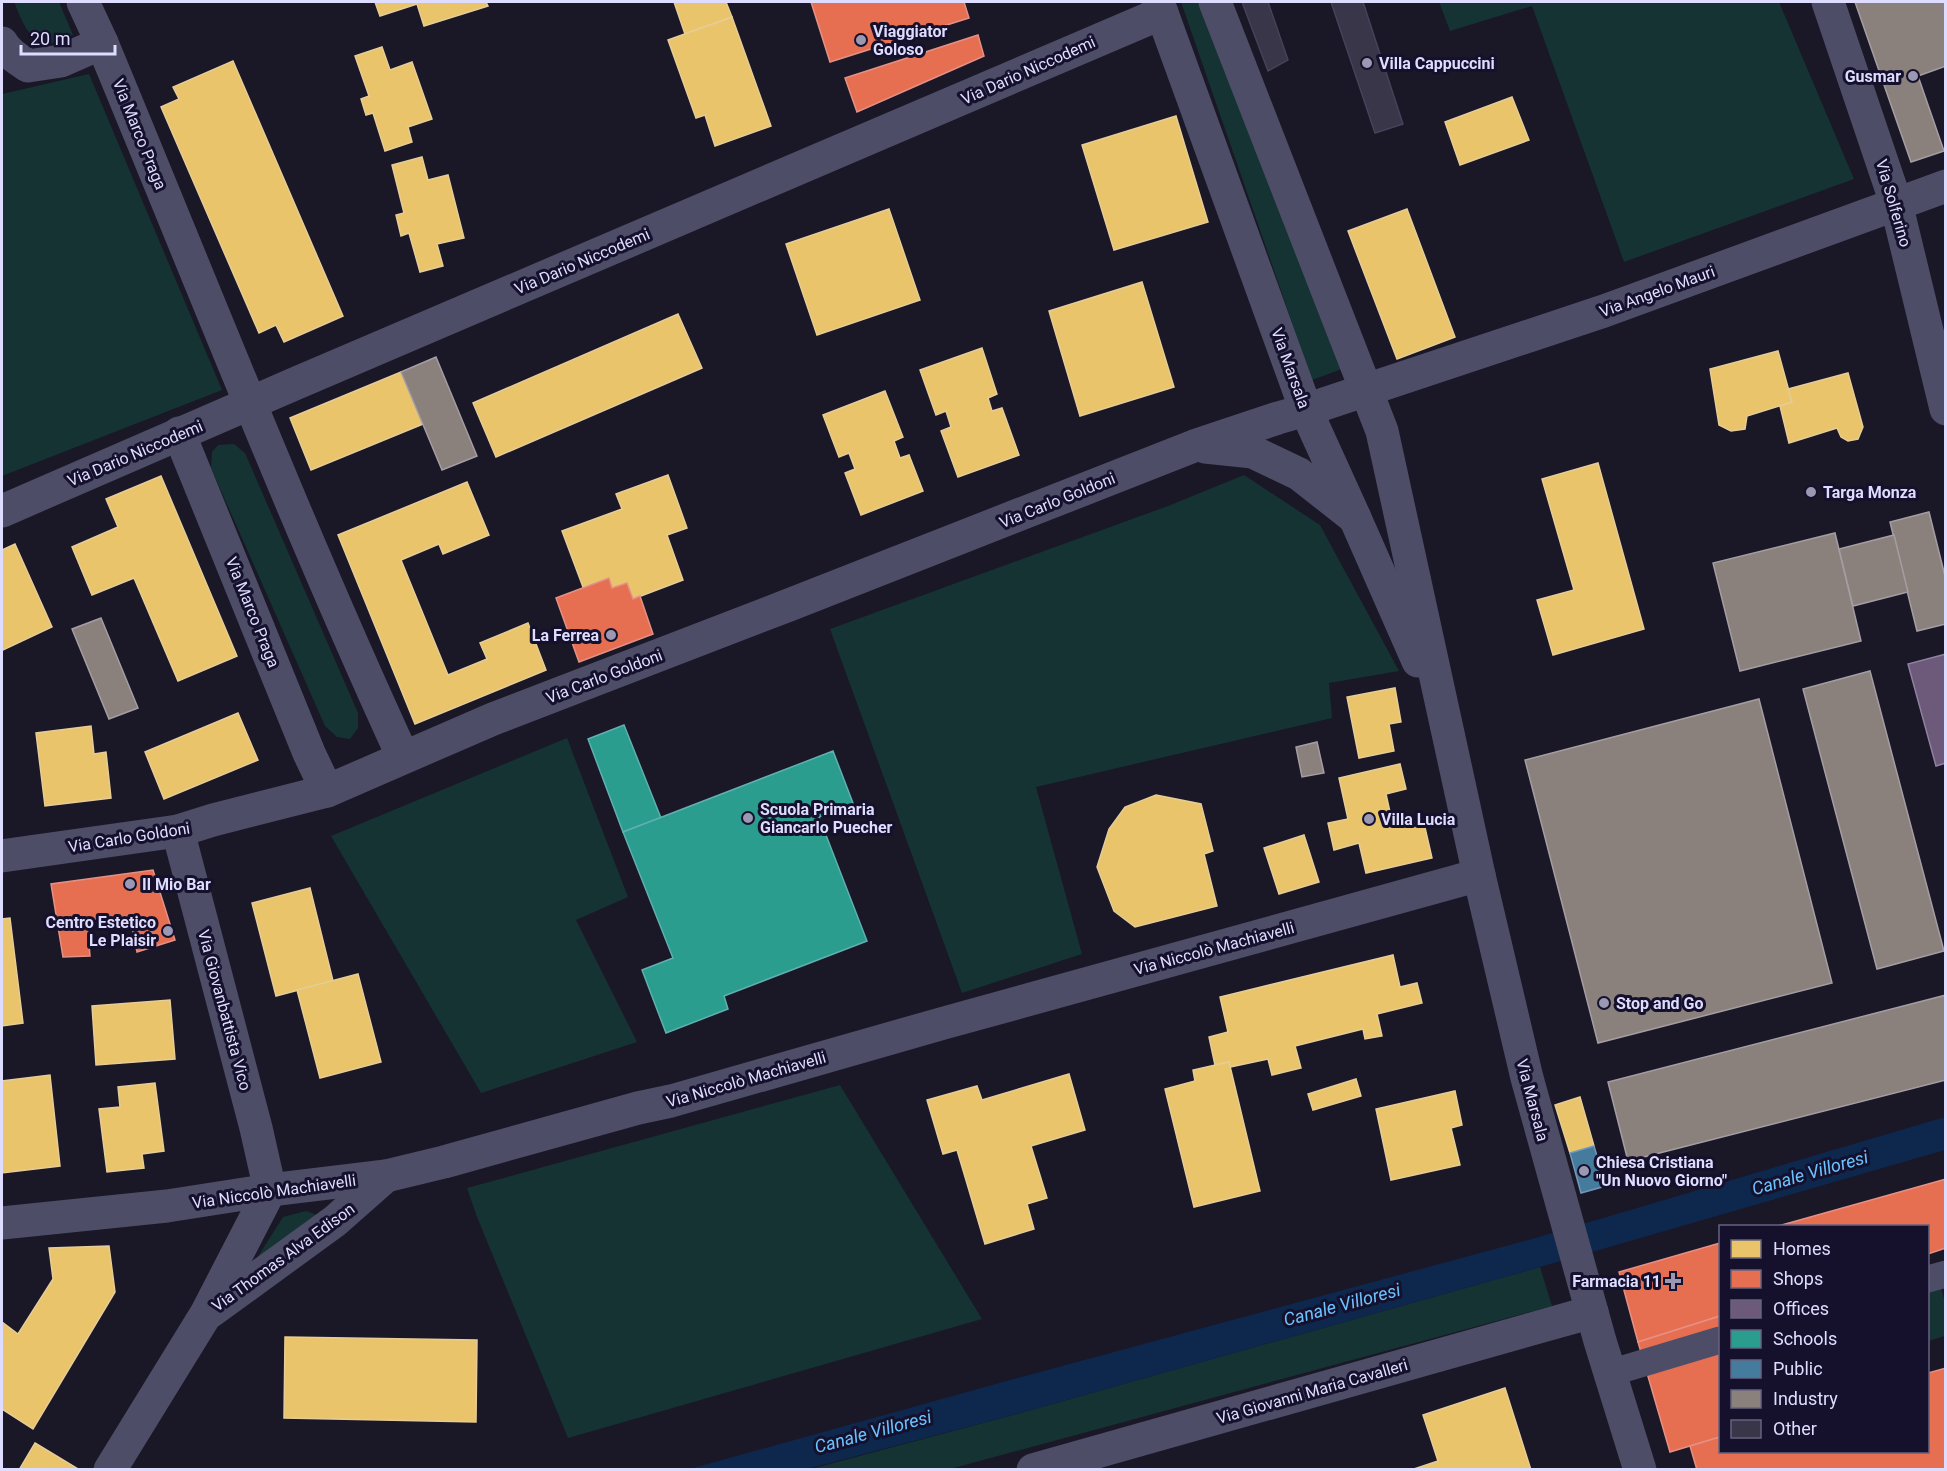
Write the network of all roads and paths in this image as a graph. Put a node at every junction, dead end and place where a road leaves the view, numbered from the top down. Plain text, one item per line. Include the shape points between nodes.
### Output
1 (84, 2) edge
2 (1215, 2) edge
3 (1828, 2) edge
4 (1160, 7) edge
5 (2, 43) edge
6 (102, 43) junction
7 (1946, 186) edge
8 (1896, 204) junction
9 (1366, 389) junction
10 (251, 404) junction
11 (1946, 409) edge
12 (1306, 410) junction
13 (179, 433) junction
14 (1194, 446) junction
15 (2, 511) edge
16 (1355, 518) junction
17 (1446, 726) junction
18 (404, 757) junction
19 (327, 791) junction
20 (178, 831) junction
21 (2, 856) edge
22 (1479, 876) junction
23 (387, 1176) junction
24 (270, 1190) junction
25 (2, 1223) edge
26 (1946, 1274) edge
27 (1929, 1279) edge
28 (1592, 1312) junction
29 (206, 1314) junction
30 (1719, 1340) edge
31 (1610, 1373) junction
32 (110, 1470) edge
33 (1033, 1470) edge
34 (1640, 1470) edge

1 - 6 street, Via Marco Praga
2 - 9 street, Via Marsala
3 - 8 street, Via Solferino
4 - 10 street, Via Dario Niccodemi via 1028,71
4 - 12 street, Via Marsala
5 - 6 street via 28,66 61,61
6 - 10 street, Via Marco Praga
7 - 8 street, Via Angelo Mauri
8 - 9 street, Via Angelo Mauri via 1604,310
8 - 11 street, Via Solferino
9 - 12 street, Via Carlo Goldoni
9 - 17 street, Via Marsala via 1382,431
10 - 13 street, Via Dario Niccodemi
10 - 18 street
12 - 14 street, Via Carlo Goldoni
12 - 16 street, Via Marsala
13 - 15 street, Via Dario Niccodemi
13 - 19 street, Via Marco Praga
14 - 16 street, Via Carlo Goldoni via 1253,452 1299,474
14 - 18 street, Via Carlo Goldoni
16 - 17 street, Via Marsala
17 - 22 street, Via Marsala
18 - 19 street, Via Carlo Goldoni
19 - 20 street, Via Carlo Goldoni
20 - 21 street, Via Carlo Goldoni
20 - 24 street, Via Giovanbattista Vico
22 - 23 street, Via Niccolò Machiavelli
22 - 28 street, Via Marsala via 1527,1078
23 - 24 street, Via Niccolò Machiavelli
23 - 29 street, Via Thomas Alva Edison via 335,1221
24 - 25 street, Via Niccolò Machiavelli via 167,1206
24 - 29 street, Via Thomas Alva Edison
26 - 27 street
28 - 31 street, Via Marsala
28 - 33 street, Via Giovanni Maria Cavalleri
29 - 32 street, Via Thomas Alva Edison
30 - 31 street
31 - 34 street, Via Marsala

